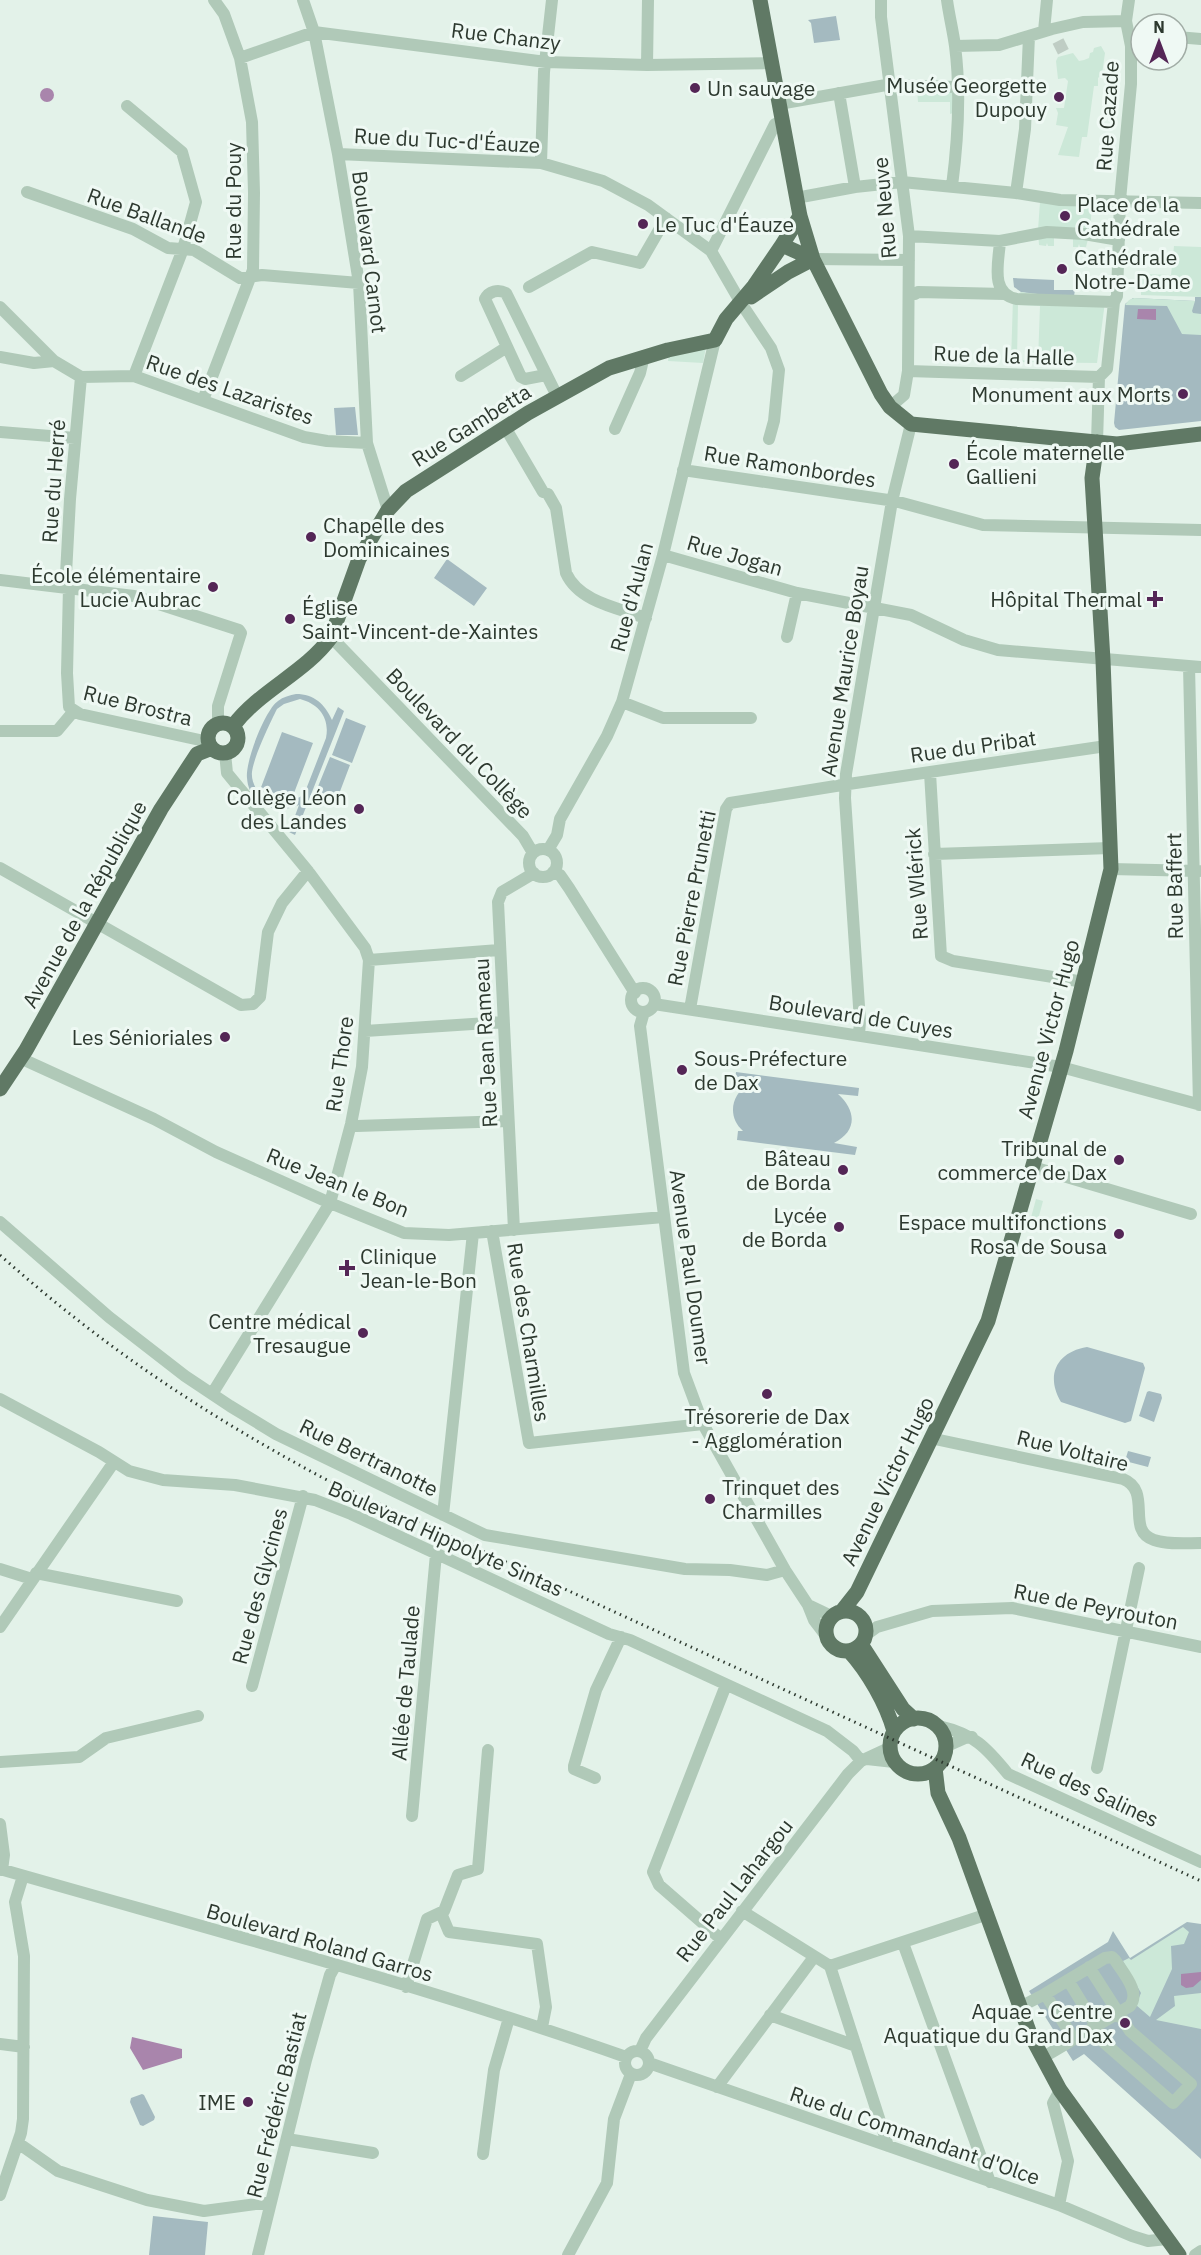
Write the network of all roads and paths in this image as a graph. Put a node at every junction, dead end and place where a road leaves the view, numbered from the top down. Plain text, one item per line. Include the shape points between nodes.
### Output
1 (214, 0) edge
2 (303, 0) edge
3 (552, 0) edge
4 (648, 0) edge
5 (760, 0) edge
6 (881, 0) edge
7 (947, 0) edge
8 (1047, 0) edge
9 (1129, 0) edge
10 (1127, 24) junction
11 (1048, 30) junction
12 (314, 32) junction
13 (1029, 36) junction
14 (1058, 41) tunnel mouth
15 (955, 45) junction
16 (240, 58) junction
17 (546, 62) junction
18 (772, 63) junction
19 (646, 65) junction
20 (890, 85) junction
21 (957, 87) junction
22 (839, 93) junction
23 (779, 104) junction
24 (127, 106) dead end
25 (782, 122) junction
26 (338, 154) junction
27 (541, 163) junction
28 (902, 182) junction
29 (952, 186) junction
30 (855, 187) junction
31 (27, 192) dead end
32 (1016, 193) junction
33 (796, 198) junction
34 (1120, 200) junction
35 (1201, 203) edge
36 (800, 216) junction
37 (666, 218) junction
38 (909, 236) junction
39 (1119, 240) junction
40 (1000, 241) junction
41 (782, 245) junction
42 (183, 249) junction
43 (711, 251) junction
44 (813, 259) junction
45 (909, 260) junction
46 (251, 277) junction
47 (359, 283) junction
48 (529, 286) dead end
49 (1005, 293) junction
50 (915, 294) dead end
51 (1114, 302) junction
52 (741, 303) junction
53 (0, 307) edge
54 (715, 340) junction
55 (507, 347) junction
56 (644, 356) junction
57 (0, 357) edge
58 (54, 361) junction
59 (908, 371) junction
60 (546, 375) junction
61 (134, 376) junction
62 (461, 376) dead end
63 (81, 378) junction
64 (1099, 378) junction
65 (557, 396) junction
66 (203, 400) junction
67 (890, 407) junction
68 (911, 424) junction
69 (505, 428) junction
70 (615, 429) dead end
71 (0, 432) edge
72 (1201, 434) edge
73 (75, 438) junction
74 (770, 439) dead end
75 (1096, 442) junction
76 (367, 443) junction
77 (683, 470) junction
78 (892, 501) junction
79 (388, 510) junction
80 (1095, 529) junction
81 (1201, 530) edge
82 (663, 555) junction
83 (0, 580) edge
84 (69, 587) junction
85 (798, 593) junction
86 (874, 608) junction
87 (646, 618) junction
88 (331, 637) junction
89 (787, 637) dead end
90 (1103, 660) junction
91 (1195, 666) edge
92 (622, 702) junction
93 (73, 711) junction
94 (751, 718) dead end
95 (226, 724) junction
96 (0, 731) edge
97 (1106, 746) junction
98 (215, 748) junction
99 (930, 772) junction
100 (845, 784) junction
101 (1110, 848) junction
102 (548, 850) junction
103 (533, 853) junction
104 (934, 854) junction
105 (0, 868) edge
106 (1111, 869) junction
107 (1197, 871) edge
108 (308, 872) junction
109 (553, 872) junction
110 (534, 873) junction
111 (97, 924) junction
112 (499, 950) junction
113 (369, 960) junction
114 (1084, 982) junction
115 (635, 993) junction
116 (649, 1008) junction
117 (690, 1009) junction
118 (503, 1023) junction
119 (365, 1031) junction
120 (859, 1035) junction
121 (20, 1058) junction
122 (1061, 1067) junction
123 (0, 1089) edge
124 (1200, 1105) edge
125 (508, 1121) junction
126 (351, 1124) junction
127 (1033, 1167) junction
128 (330, 1203) junction
129 (1191, 1214) dead end
130 (664, 1217) junction
131 (0, 1222) edge
132 (514, 1230) junction
133 (492, 1232) junction
134 (473, 1233) junction
135 (212, 1395) junction
136 (0, 1399) edge
137 (703, 1424) junction
138 (930, 1438) junction
139 (114, 1462) junction
140 (303, 1496) junction
141 (443, 1515) junction
142 (1201, 1543) edge
143 (436, 1554) junction
144 (1139, 1568) dead end
145 (0, 1569) edge
146 (785, 1570) junction
147 (34, 1576) junction
148 (857, 1592) junction
149 (177, 1601) dead end
150 (808, 1605) junction
151 (836, 1613) junction
152 (0, 1627) edge
153 (1126, 1630) junction
154 (863, 1633) junction
155 (621, 1637) junction
156 (827, 1637) junction
157 (1201, 1647) edge
158 (726, 1685) junction
159 (252, 1686) dead end
160 (198, 1716) dead end
161 (914, 1719) junction
162 (939, 1726) junction
163 (894, 1731) junction
164 (972, 1737) junction
165 (947, 1746) junction
166 (488, 1750) dead end
167 (891, 1755) junction
168 (863, 1760) junction
169 (0, 1762) edge
170 (935, 1768) junction
171 (1097, 1768) dead end
172 (918, 1773) junction
173 (595, 1778) dead end
174 (938, 1793) junction
175 (412, 1816) dead end
176 (0, 1824) edge
177 (1201, 1862) edge
178 (1, 1869) edge
179 (22, 1876) junction
180 (742, 1911) junction
181 (441, 1913) junction
182 (988, 1914) junction
183 (721, 1939) junction
184 (903, 1943) junction
185 (814, 1957) junction
186 (335, 1966) junction
187 (830, 1966) junction
188 (1089, 1967) junction
189 (1068, 1980) junction
190 (406, 1987) junction
191 (1046, 1994) junction
192 (1020, 2007) junction
193 (1117, 2013) junction
194 (770, 2015) junction
195 (509, 2018) junction
196 (542, 2027) junction
197 (1094, 2027) junction
198 (1074, 2039) junction
199 (0, 2044) edge
200 (856, 2046) junction
201 (24, 2047) junction
202 (640, 2051) junction
203 (626, 2057) junction
204 (1042, 2058) junction
205 (649, 2063) junction
206 (630, 2074) junction
207 (717, 2086) junction
208 (1060, 2090) junction
209 (286, 2139) junction
210 (18, 2143) junction
211 (888, 2146) junction
212 (373, 2153) dead end
213 (483, 2154) dead end
214 (990, 2182) junction
215 (0, 2195) edge
216 (271, 2202) junction
217 (1059, 2205) junction
218 (1167, 2239) junction
219 (1201, 2251) edge
220 (258, 2255) edge
221 (568, 2255) edge
222 (1179, 2255) edge
223 (1196, 2255) edge

1 - 16 street, Rue du Pouy via 224,14
2 - 12 street, Boulevard Carnot
3 - 17 street
4 - 19 street
5 - 18 main road
6 - 20 street, Rue Neuve
7 - 15 street
8 - 11 street
9 - 10 street, Rue Cazade
10 - 11 street via 1083,22
10 - 34 street, Rue Cazade via 1131,84
11 - 13 street
11 - 14 street
12 - 16 street, Rue Chanzy
12 - 17 street, Rue Chanzy
12 - 26 street, Boulevard Carnot
13 - 15 street via 999,45
13 - 32 street via 1025,129
15 - 21 street
16 - 46 street, Rue du Pouy via 252,122
17 - 19 street, Rue Chanzy
17 - 27 street
18 - 19 street, Rue Chanzy
18 - 23 main road
20 - 21 street
20 - 22 street
20 - 28 street, Rue Neuve
21 - 29 street
22 - 23 street
22 - 30 street
23 - 25 main road
24 - 42 street via 176,146 186,161 196,202
25 - 33 main road
25 - 43 street via 775,124
26 - 27 street, Rue du Tuc-d'Éauze
26 - 47 street, Boulevard Carnot
27 - 37 street, Rue du Tuc-d'Éauze via 603,181
28 - 29 street
28 - 30 street
28 - 38 street, Rue Neuve
29 - 32 street
30 - 33 street
31 - 42 street, Rue Ballande via 133,229 168,248
32 - 34 street via 1060,200
33 - 36 main road
34 - 35 street
34 - 39 street, Rue Cazade
36 - 41 main road
36 - 44 main road
37 - 43 street, Rue du Tuc-d'Éauze
37 - 48 street via 640,263 592,252
38 - 40 street
38 - 45 street, Rue Neuve
39 - 40 street via 1047,232
39 - 51 street, Rue Cazade
40 - 49 street
41 - 44 main road
41 - 52 main road
42 - 46 street, Rue Ballande via 201,253 240,278
42 - 61 street
43 - 52 street
44 - 45 street
44 - 52 main road
44 - 67 main road
45 - 59 street, Rue Neuve
46 - 47 street, Rue Ballande via 272,275
46 - 66 street, Rue du Pouy
47 - 76 street, Boulevard Carnot
49 - 50 street
49 - 51 street
51 - 64 street, Rue Cazade via 1107,369
52 - 54 main road via 726,319
52 - 74 street via 771,348 779,370
53 - 58 street
54 - 56 main road, Rue Gambetta
54 - 77 street, Rue d'Aulan
55 - 60 street via 521,377
55 - 60 street via 485,299 497,291 506,293
55 - 62 street
56 - 65 main road, Rue Gambetta via 609,368
56 - 70 street
57 - 58 street via 34,363
58 - 63 street
59 - 64 street, Rue de la Halle
59 - 67 street, Rue Neuve via 904,395
60 - 65 street
61 - 63 street, Rue des Lazaristes
61 - 66 street, Rue des Lazaristes
63 - 73 street, Rue du Herré
64 - 75 street, Rue Cazade
65 - 69 main road, Rue Gambetta
66 - 76 street, Rue des Lazaristes via 304,437
67 - 68 main road
68 - 75 main road
68 - 78 street, Avenue Maurice Boyau
69 - 79 main road, Rue Gambetta via 406,491
69 - 87 street via 555,508 570,581 591,598
71 - 73 street
72 - 75 main road via 1117,444
73 - 84 street, Rue du Herré via 66,574
75 - 80 main road, Avenue Victor Hugo via 1092,472
76 - 79 street, Boulevard Carnot
77 - 78 street, Rue Ramonbordes
77 - 82 street, Rue d'Aulan
78 - 80 street, Rue Ramonbordes via 983,525
78 - 86 street, Avenue Maurice Boyau
79 - 88 main road, Rue Gambetta via 359,559
80 - 81 street, Rue Ramonbordes
80 - 90 main road, Avenue Victor Hugo
82 - 85 street, Rue Jogan
82 - 87 street, Rue d'Aulan
83 - 84 street
84 - 93 street, Rue Brostra via 67,673 69,707
84 - 95 street via 134,596 239,630 218,706
85 - 86 street, Rue Jogan
85 - 89 street, Rue Jogan
86 - 90 street, Rue Jogan via 911,615 964,640 998,650
86 - 100 street, Avenue Maurice Boyau
87 - 92 street, Rue d'Aulan
88 - 95 main road via 313,656
88 - 103 street, Boulevard du Collège via 523,836
90 - 91 street, Rue Jogan
90 - 97 main road, Avenue Victor Hugo
91 - 107 street, Rue Baffert
92 - 94 street via 663,718
92 - 102 street, Rue d'Aulan via 560,819
93 - 96 street via 57,731
93 - 98 street, Rue Brostra
95 - 98 main road via 209,733
95 - 98 main road via 238,735 237,745 234,749
97 - 99 street, Rue du Pribat
97 - 101 main road, Avenue Victor Hugo
98 - 108 street via 226,773
98 - 111 main road, Avenue de la République via 197,754
99 - 100 street, Rue du Pribat
99 - 104 street, Rue Wlérick
100 - 117 street, Rue Pierre Prunetti via 727,806
100 - 120 street, Avenue Maurice Boyau
101 - 104 street
101 - 106 main road, Avenue Victor Hugo
102 - 103 street
102 - 109 street via 556,859
103 - 110 street via 529,861
104 - 114 street, Rue Wlérick via 941,956
105 - 111 street
106 - 107 street
106 - 114 main road, Avenue Victor Hugo
107 - 124 street, Rue Baffert
108 - 111 street via 282,903 268,932 260,997 253,1004 241,1005
108 - 113 street via 365,948
109 - 110 street via 546,876
109 - 115 street via 565,881
110 - 112 street, Rue Jean Rameau via 502,892 498,902
111 - 121 main road, Avenue de la République
112 - 113 street
112 - 118 street, Rue Jean Rameau
113 - 119 street, Rue Thore
114 - 122 main road, Avenue Victor Hugo
115 - 116 street via 632,1004 636,1010
115 - 116 street via 649,990 654,996
116 - 117 street, Boulevard de Cuyes
116 - 130 street, Avenue Paul Doumer via 640,1026
117 - 120 street, Boulevard de Cuyes
118 - 119 street
118 - 125 street, Rue Jean Rameau
119 - 126 street, Rue Thore
120 - 122 street, Boulevard de Cuyes
121 - 123 main road, Avenue de la République
121 - 128 street, Rue Jean le Bon
122 - 124 street, Boulevard de Cuyes
122 - 127 main road, Avenue Victor Hugo
125 - 126 street
125 - 132 street, Rue Jean Rameau
126 - 128 street, Rue Thore
127 - 129 street
127 - 138 main road, Avenue Victor Hugo via 988,1321
128 - 134 street, Rue Jean le Bon via 404,1233
128 - 135 street, Rue Thore
130 - 132 street, Rue Jean le Bon
130 - 137 street, Avenue Paul Doumer via 684,1372
131 - 135 street, Rue Bertranotte via 109,1317
132 - 133 street, Rue Jean le Bon
133 - 134 street, Rue Jean le Bon
133 - 137 street, Rue des Charmilles via 529,1443
134 - 141 street
135 - 141 street, Rue Bertranotte via 276,1434
136 - 139 street, Boulevard Hippolyte Sintas
137 - 146 street, Avenue Paul Doumer
138 - 142 street, Rue Voltaire via 1123,1479 1136,1488 1140,1527 1151,1540
138 - 148 main road, Avenue Victor Hugo
139 - 140 street, Boulevard Hippolyte Sintas via 129,1471 163,1480 235,1485
139 - 147 street
140 - 143 street, Boulevard Hippolyte Sintas
140 - 159 street, Rue des Glycines
141 - 146 street, Rue Bertranotte via 495,1538 640,1562 767,1575
143 - 155 street, Boulevard Hippolyte Sintas
143 - 175 street, Allée de Taulade
144 - 153 street
145 - 147 street
146 - 150 street, Avenue Paul Doumer
147 - 149 street
147 - 152 street
148 - 151 main road, Avenue Victor Hugo
148 - 154 main road, Avenue Victor Hugo
150 - 151 street
150 - 156 street, Avenue Paul Doumer
151 - 154 main road via 850,1611
151 - 156 main road via 826,1623
153 - 154 street, Rue de Peyrouton via 1012,1608 932,1611
153 - 157 street, Rue de Peyrouton
153 - 171 street
154 - 156 main road via 835,1648
154 - 161 main road, Avenue Victor Hugo via 903,1709
154 - 163 main road via 856,1659 887,1710
155 - 158 street, Boulevard Hippolyte Sintas
155 - 173 street via 596,1690 574,1766
158 - 168 street, Boulevard Hippolyte Sintas via 827,1731
158 - 183 street via 653,1872 658,1885
160 - 169 street via 106,1738 80,1757
161 - 162 main road via 927,1719
161 - 163 main road via 903,1722
162 - 164 street, Rue des Salines
162 - 165 main road
163 - 167 main road
164 - 165 street
164 - 177 street, Rue des Salines via 1008,1774
165 - 170 main road
166 - 181 street via 478,1869 458,1875
167 - 168 street, Rue Paul Lahargou
167 - 172 main road via 910,1772
168 - 180 street, Rue Paul Lahargou
170 - 172 main road
170 - 174 main road
172 - 174 main road
174 - 182 main road via 960,1838
176 - 178 street via 4,1855
178 - 179 street, Boulevard Roland Garros
179 - 186 street, Boulevard Roland Garros
179 - 201 street via 15,1902 24,1956
180 - 183 street, Rue Paul Lahargou
180 - 185 street
181 - 190 street via 427,1919
181 - 196 street via 449,1932 537,1944 546,2007
182 - 184 street
182 - 192 main road
183 - 202 street, Rue Paul Lahargou
184 - 187 street
184 - 214 street
185 - 187 street
185 - 194 street
186 - 190 street, Boulevard Roland Garros
186 - 209 street, Rue Frédéric Bastiat
187 - 200 street
188 - 189 street
188 - 193 street
188 - 193 street via 1112,1957 1133,1989 1130,2006
189 - 191 street
189 - 197 street
190 - 195 street, Boulevard Roland Garros
191 - 192 street
191 - 198 street
192 - 204 main road
193 - 197 street
193 - 197 street via 1130,2031 1191,2084 1173,2103 1100,2039
194 - 200 street
194 - 207 street
195 - 196 street, Boulevard Roland Garros
195 - 213 street via 494,2070
196 - 203 street, Boulevard Roland Garros
197 - 198 street
198 - 204 street
199 - 201 street
200 - 211 street
201 - 210 street via 23,2119
202 - 203 street
202 - 205 street via 647,2055
203 - 206 street
204 - 208 main road
205 - 206 street via 645,2073
205 - 207 street, Rue du Commandant d'Olce
206 - 221 street via 615,2119 607,2183
207 - 211 street, Rue du Commandant d'Olce
208 - 217 street via 1053,2103 1068,2161
208 - 218 main road
209 - 212 street
209 - 216 street, Rue Frédéric Bastiat
210 - 215 street
210 - 216 street via 58,2171 147,2200 204,2211
211 - 214 street, Rue du Commandant d'Olce
214 - 217 street, Rue du Commandant d'Olce
216 - 220 street, Rue Frédéric Bastiat
217 - 218 street, Rue du Commandant d'Olce via 1132,2236 1148,2241
218 - 222 main road
219 - 223 street

